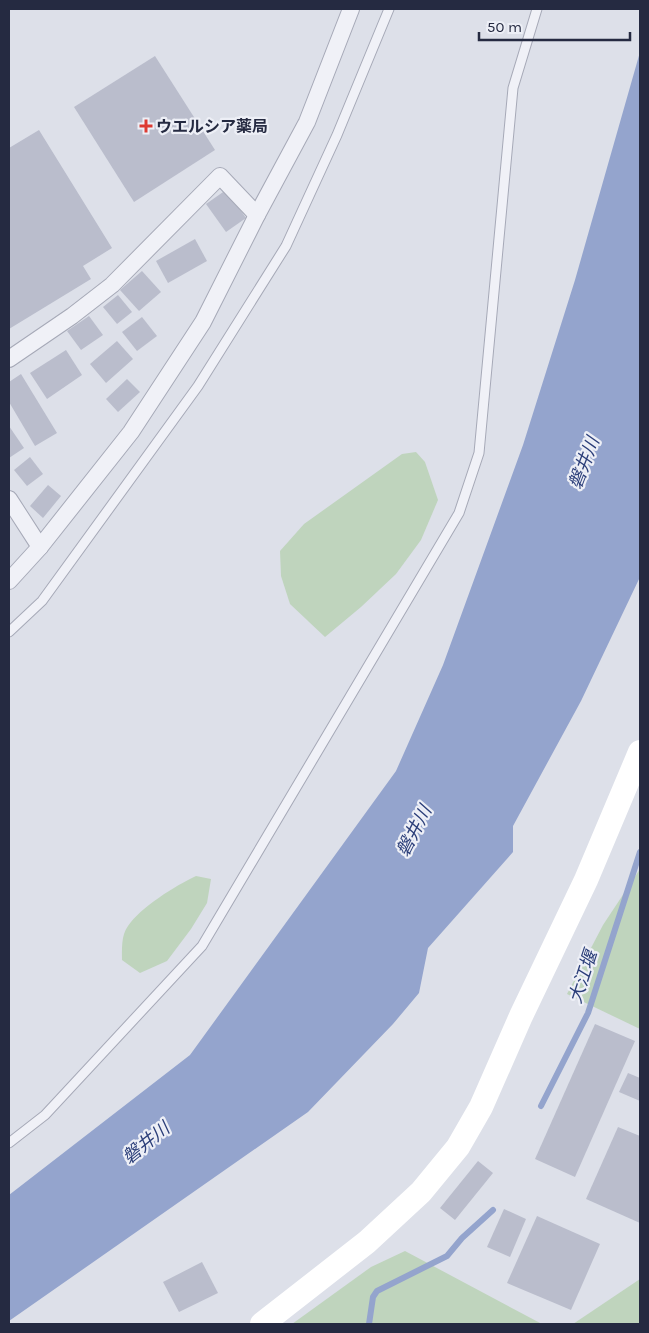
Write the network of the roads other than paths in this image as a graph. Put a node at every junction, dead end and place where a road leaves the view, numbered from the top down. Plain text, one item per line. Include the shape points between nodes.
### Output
1 (351, 9) edge
2 (389, 9) edge
3 (537, 9) edge
4 (256, 216) junction
5 (9, 359) edge
6 (9, 499) edge
7 (40, 547) junction
8 (9, 581) edge
9 (9, 632) edge
10 (640, 752) edge
11 (9, 1143) edge
12 (269, 1322) edge

1 - 4 street via 307,122
2 - 9 lane via 337,135 286,246 198,386 42,601
3 - 11 lane via 513,88 479,453 459,513 202,946 45,1115
4 - 5 street via 220,176 112,285
4 - 7 street via 198,330 131,432
6 - 7 street
7 - 8 street
10 - 12 street via 586,880 482,1107 458,1148 422,1192

